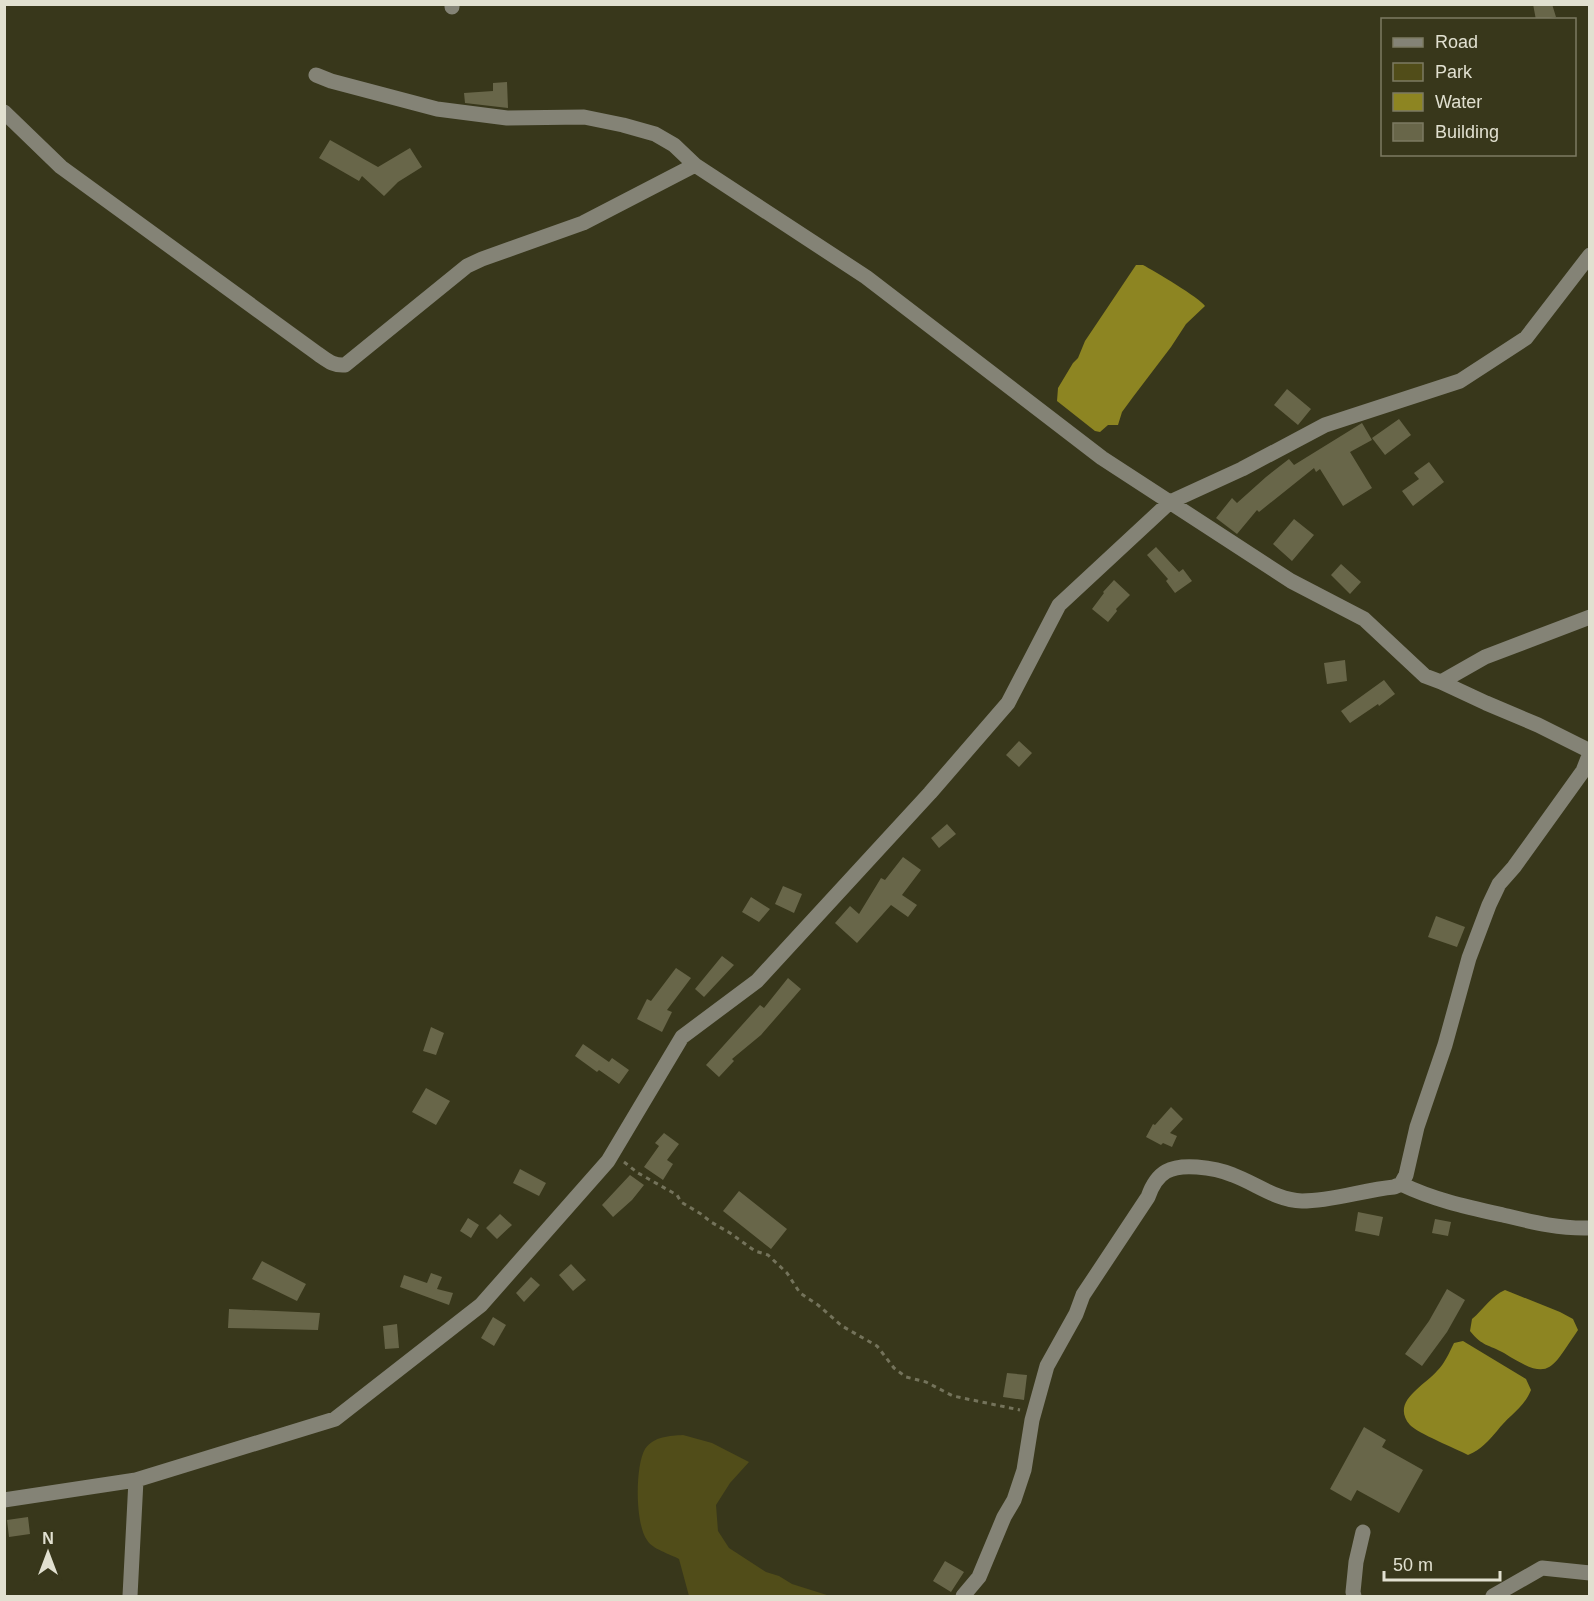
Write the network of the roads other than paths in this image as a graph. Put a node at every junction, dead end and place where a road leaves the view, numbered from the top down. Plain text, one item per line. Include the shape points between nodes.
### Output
1 (316, 75) dead end
2 (4, 112) edge
3 (695, 165) junction
4 (1590, 255) edge
5 (1170, 502) junction
6 (1590, 617) edge
7 (1441, 682) junction
8 (1590, 752) edge
9 (1401, 1184) junction
10 (1590, 1228) edge
11 (136, 1480) junction
12 (4, 1500) edge
13 (1363, 1532) dead end
14 (1590, 1573) edge
15 (130, 1596) edge
16 (963, 1596) edge
17 (1354, 1596) edge
18 (1493, 1596) edge

1 - 3 street via 437,109 507,118 584,117 624,125 655,134
2 - 3 street via 61,167 338,365 345,365 467,266 583,223
3 - 5 street via 866,277 1102,458
4 - 5 street via 1526,338 1460,381 1325,425
5 - 7 street via 1291,581 1364,619 1425,676
5 - 11 street via 1059,605 1008,703 923,801 758,981 682,1037 612,1154 481,1305 335,1419
6 - 7 street via 1485,657
7 - 8 street
8 - 9 street via 1583,771 1499,884 1489,905 1469,958
9 - 10 street via 1473,1209 1550,1226
9 - 16 street via 1303,1201 1276,1195 1216,1169 1176,1166 1165,1172 1152,1185 1083,1295 1047,1366 1014,1500 979,1576
11 - 12 street
11 - 15 street
13 - 17 street
14 - 18 street via 1542,1568

